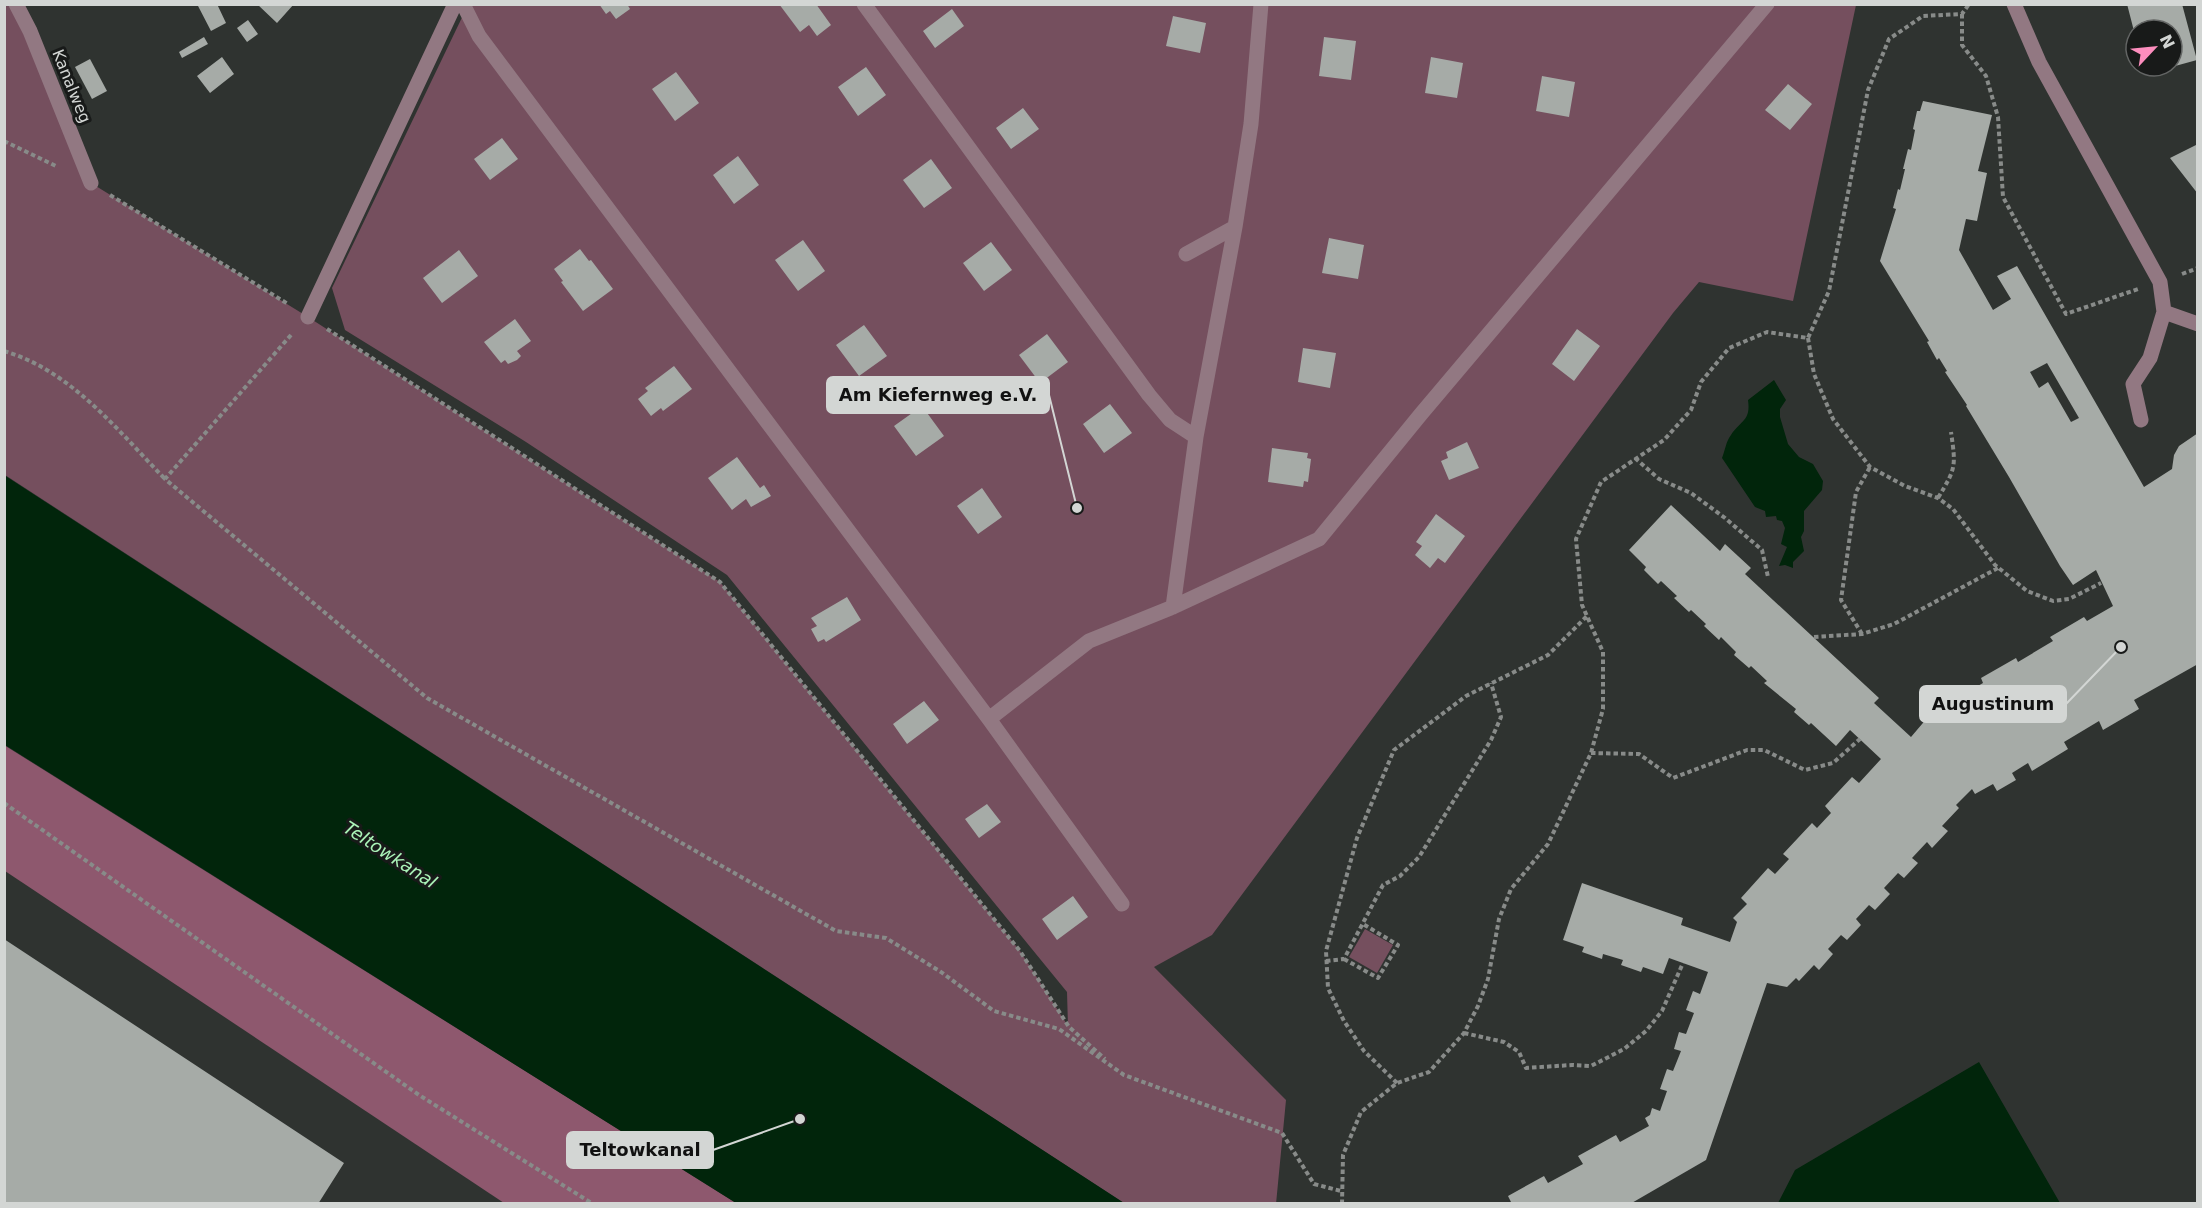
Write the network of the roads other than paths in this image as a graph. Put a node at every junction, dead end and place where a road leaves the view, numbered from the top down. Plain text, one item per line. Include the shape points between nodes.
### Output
1 (16, 4) edge
2 (455, 4) edge
3 (463, 4) edge
4 (864, 4) edge
5 (1261, 4) edge
6 (1767, 4) edge
7 (2014, 4) edge
8 (91, 183) road end
9 (1235, 227) junction
10 (1186, 254) dead end
11 (2164, 312) junction
12 (308, 317) road end
13 (2198, 324) edge
14 (2141, 420) dead end
15 (1196, 437) junction
16 (1173, 607) junction
17 (989, 720) junction
18 (1122, 904) dead end

1 - 8 street, Kanalweg
2 - 12 street
3 - 17 street via 479,36
4 - 15 street via 1170,420
5 - 9 street via 1251,124
6 - 16 street via 1319,539
7 - 11 street via 2039,62 2160,282
9 - 10 street
9 - 15 street
11 - 13 street
11 - 14 street via 2150,358 2133,384
15 - 16 street
16 - 17 street via 1089,641
17 - 18 street

